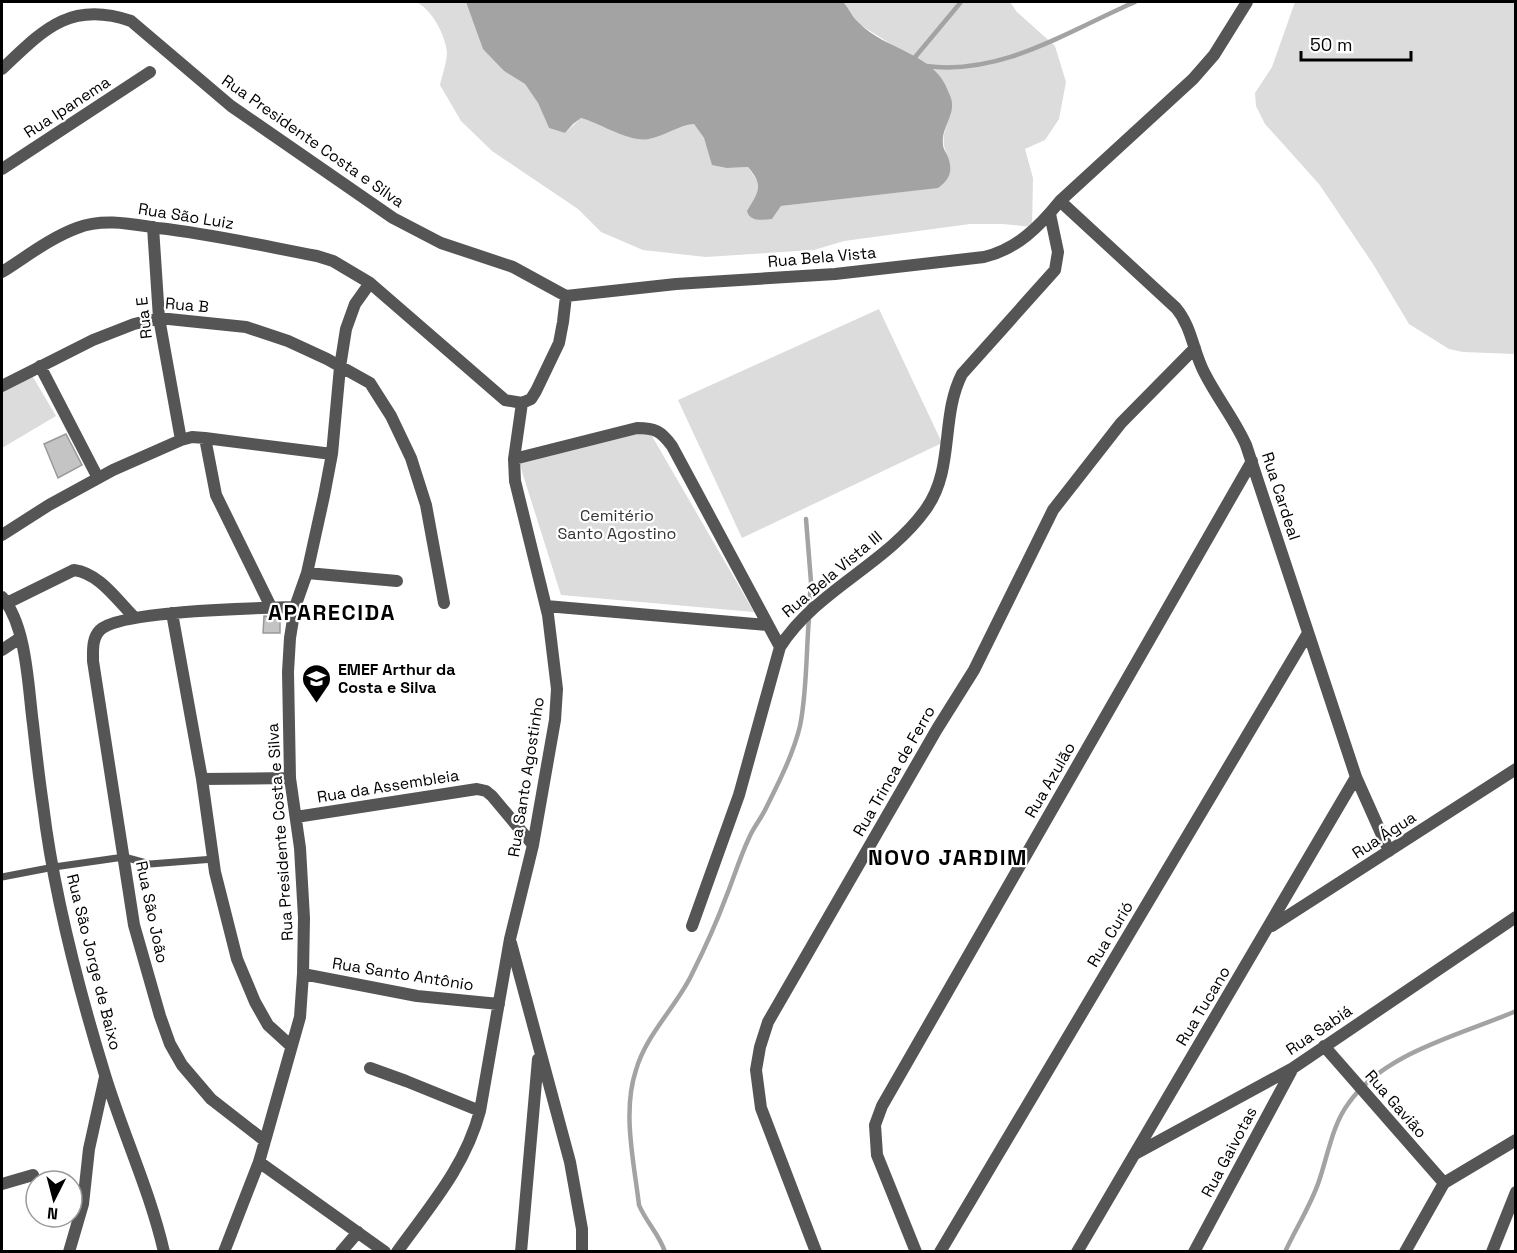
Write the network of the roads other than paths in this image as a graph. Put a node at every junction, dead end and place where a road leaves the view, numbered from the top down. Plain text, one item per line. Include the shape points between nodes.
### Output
1 (1247, 2) edge
2 (2, 69) edge
3 (150, 72) dead end
4 (2, 169) edge
5 (1060, 201) junction
6 (1050, 214) junction
7 (153, 227) junction
8 (2, 272) edge
9 (370, 283) junction
10 (566, 296) junction
11 (159, 318) junction
12 (1195, 348) junction
13 (40, 366) junction
14 (340, 367) junction
15 (2, 386) edge
16 (522, 403) junction
17 (205, 438) junction
18 (180, 440) junction
19 (332, 454) junction
20 (514, 459) junction
21 (1252, 461) junction
22 (99, 478) junction
23 (2, 535) edge
24 (307, 573) junction
25 (397, 581) dead end
26 (4, 600) edge
27 (444, 603) dead end
28 (546, 606) junction
29 (295, 607) junction
30 (271, 608) junction
31 (172, 614) junction
32 (134, 617) junction
33 (768, 625) junction
34 (1308, 633) junction
35 (20, 638) junction
36 (780, 647) junction
37 (2, 650) edge
38 (1515, 769) edge
39 (1356, 777) junction
40 (290, 778) junction
41 (202, 779) junction
42 (296, 817) junction
43 (533, 845) junction
44 (1389, 851) junction
45 (124, 857) junction
46 (214, 859) junction
47 (54, 867) junction
48 (2, 877) edge
49 (1515, 917) edge
50 (692, 926) dead end
51 (1269, 928) junction
52 (510, 939) junction
53 (303, 974) junction
54 (499, 1005) junction
55 (291, 1046) junction
56 (1324, 1046) junction
57 (539, 1052) junction
58 (370, 1068) dead end
59 (1293, 1068) junction
60 (105, 1076) junction
61 (480, 1112) junction
62 (1515, 1140) edge
63 (265, 1141) junction
64 (1132, 1155) junction
65 (259, 1162) junction
66 (24, 1178) edge
67 (1444, 1183) junction
68 (2, 1184) edge
69 (1515, 1192) edge
70 (357, 1232) junction
71 (69, 1251) edge
72 (164, 1251) edge
73 (224, 1251) edge
74 (341, 1251) edge
75 (385, 1251) edge
76 (396, 1251) edge
77 (521, 1251) edge
78 (582, 1251) edge
79 (816, 1251) edge
80 (916, 1251) edge
81 (940, 1251) edge
82 (1077, 1251) edge
83 (1194, 1251) edge
84 (1405, 1251) edge
85 (1492, 1251) edge

1 - 5 street, Rua Bela Vista via 1214,55 1193,80
2 - 10 street, Rua Presidente Costa e Silva via 51,22 89,8 113,12 130,21 231,106 393,218 441,243 513,267
3 - 4 street, Rua Ipanema
5 - 6 street, Rua Bela Vista
5 - 12 street, Rua Cardeal via 1176,308 1188,325
6 - 10 street, Rua Bela Vista via 1022,241 984,257 835,274
6 - 36 street, Rua Bela Vista III via 1058,252 1055,270 962,374 950,407 944,464 926,509 886,552 803,616
7 - 8 street, Rua São Luiz via 98,222 77,228
7 - 9 street, Rua São Luiz via 317,256
7 - 11 street, Rua E
9 - 14 street, Rua Presidente Costa e Silva via 355,304
9 - 16 street via 497,394
10 - 16 street via 559,343 536,391
11 - 13 street, Rua B via 103,336
11 - 14 street, Rua B via 246,327 288,341
11 - 18 street, Rua E
12 - 21 street, Rua Cardeal
12 - 79 street, Rua Trinca de Ferro via 1121,423 1053,510 974,670 768,1022 756,1070 761,1108
13 - 15 street, Rua B
13 - 22 street
14 - 19 street, Rua Presidente Costa e Silva
14 - 27 street, Rua B via 370,383 392,416 411,458 426,505
16 - 20 street, Rua Santo Agostinho
17 - 18 street
17 - 19 street
17 - 30 street via 216,495
18 - 22 street
19 - 24 street, Rua Presidente Costa e Silva
20 - 28 street, Rua Santo Agostinho via 515,481
20 - 33 street via 637,428 652,428 664,435
21 - 34 street, Rua Cardeal
21 - 80 street, Rua Azulão via 882,1106 875,1125 877,1155
22 - 23 street
24 - 25 street
24 - 29 street, Rua Presidente Costa e Silva
26 - 32 street via 74,570 84,571
26 - 35 street, Rua São Jorge de Baixo
28 - 33 street
28 - 43 street, Rua Santo Agostinho via 557,689
29 - 30 street
29 - 40 street, Rua Presidente Costa e Silva via 288,672
30 - 31 street
31 - 32 street
31 - 41 street
32 - 45 street, Rua São João via 100,630 93,647
33 - 36 street
34 - 39 street, Rua Cardeal
34 - 81 street, Rua Curió
35 - 37 street
35 - 47 street, Rua São Jorge de Baixo
36 - 50 street, Rua Bela Vista III via 740,795
38 - 44 street, Rua Água
39 - 44 street, Rua Cardeal
39 - 51 street, Rua Tucano
40 - 41 street
40 - 42 street, Rua Presidente Costa e Silva
41 - 46 street
42 - 43 street, Rua da Assembleia via 477,789 492,796
42 - 53 street, Rua Presidente Costa e Silva via 304,918
43 - 52 street, Rua Santo Agostinho
44 - 51 street, Rua Água
45 - 46 lane via 150,864
45 - 47 lane
45 - 63 street, Rua São João via 134,926 170,1044 211,1099
46 - 55 street via 237,958 255,1002 268,1025
47 - 48 lane
47 - 60 street, Rua São Jorge de Baixo via 66,930
49 - 56 street, Rua Sabiá
51 - 64 street, Rua Tucano
52 - 54 street, Rua Santo Agostinho
52 - 57 street
53 - 54 street, Rua Santo Antônio via 417,996
53 - 55 street, Rua Presidente Costa e Silva via 300,1017
54 - 61 street, Rua Santo Agostinho
55 - 63 street, Rua Presidente Costa e Silva
56 - 59 street, Rua Sabiá
56 - 67 street, Rua Gavião
57 - 77 street
57 - 78 street via 570,1162
58 - 61 street
59 - 64 street, Rua Sabiá
59 - 83 street, Rua Gaivotas
60 - 71 street via 89,1149 83,1204
60 - 72 street, Rua São Jorge de Baixo
61 - 76 street, Rua Santo Agostinho via 462,1161
62 - 67 street
63 - 65 street, Rua Presidente Costa e Silva
64 - 82 street, Rua Tucano
65 - 70 street
65 - 73 street, Rua Presidente Costa e Silva
66 - 68 street
67 - 84 street
69 - 85 street
70 - 74 street
70 - 75 street

